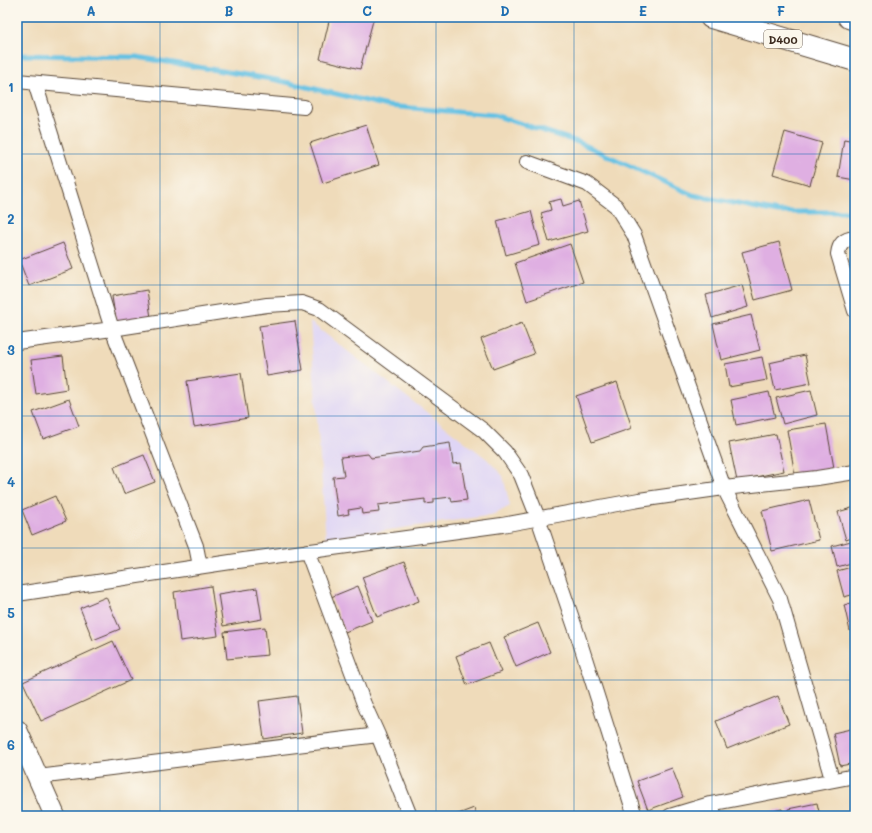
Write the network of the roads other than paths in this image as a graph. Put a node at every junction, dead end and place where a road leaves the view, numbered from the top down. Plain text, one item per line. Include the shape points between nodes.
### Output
1 (711, 17) edge
2 (849, 17) edge
3 (855, 19) edge
4 (855, 60) edge
5 (17, 81) edge
6 (35, 83) junction
7 (304, 107) dead end
8 (527, 162) dead end
9 (855, 238) edge
10 (855, 311) edge
11 (112, 329) junction
12 (17, 342) edge
13 (855, 472) edge
14 (724, 488) junction
15 (538, 518) junction
16 (307, 551) junction
17 (200, 566) junction
18 (17, 594) edge
19 (17, 730) edge
20 (378, 735) junction
21 (855, 776) edge
22 (38, 777) junction
23 (832, 779) junction
24 (713, 810) edge
25 (55, 816) edge
26 (410, 816) edge
27 (635, 816) edge
28 (670, 816) edge

1 - 4 highway, D400
2 - 3 highway
5 - 6 street
6 - 7 street
6 - 11 street
8 - 14 street via 587,184 616,206 634,235
9 - 10 street via 844,241 839,246 838,254
11 - 12 street
11 - 15 street via 267,305 302,303 319,309 484,431 505,452 521,475
11 - 17 street via 196,546
13 - 14 street
14 - 15 street
14 - 23 street via 780,599
15 - 16 street
15 - 27 street
16 - 17 street
16 - 20 street
17 - 18 street
19 - 22 street
20 - 22 street
20 - 26 street
21 - 23 street
22 - 25 street
23 - 24 street
24 - 28 street

